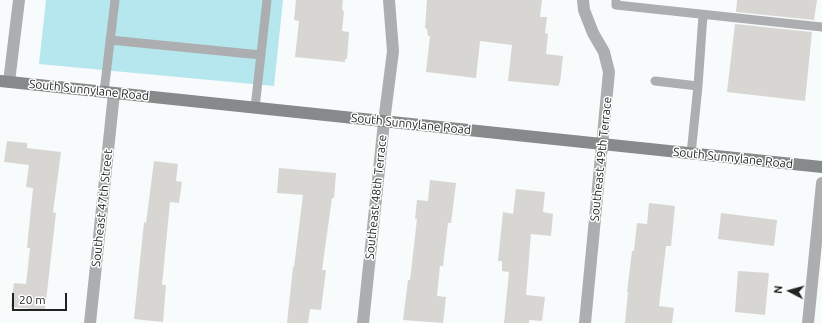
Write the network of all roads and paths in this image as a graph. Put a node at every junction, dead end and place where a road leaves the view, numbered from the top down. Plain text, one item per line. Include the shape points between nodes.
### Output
1 (19, 0) edge
2 (115, 0) edge
3 (267, 0) edge
4 (389, 0) edge
5 (583, 0) edge
6 (616, 0) edge
7 (703, 15) junction
8 (822, 27) edge
9 (110, 40) junction
10 (261, 56) junction
11 (4, 81) edge
12 (655, 81) dead end
13 (698, 86) junction
14 (109, 92) junction
15 (255, 108) junction
16 (384, 122) junction
17 (603, 144) junction
18 (691, 154) junction
19 (822, 168) edge
20 (822, 183) edge
21 (90, 323) edge
22 (363, 323) edge
23 (585, 323) edge
24 (808, 323) edge

1 - 11 street
2 - 9 lane
3 - 10 lane
4 - 16 street, Southeast 48th Terrace via 393,52
5 - 17 street, Southeast 49th Terrace via 584,10 604,52 609,72
6 - 7 lane via 616,5
7 - 8 lane
7 - 13 lane
9 - 10 lane
9 - 14 lane
10 - 15 lane
11 - 14 main road, South Sunnylane Road
12 - 13 lane
13 - 18 lane
14 - 15 main road, South Sunnylane Road
14 - 21 street, Southeast 47th Street
15 - 16 main road, South Sunnylane Road
16 - 17 main road, South Sunnylane Road
16 - 22 street, Southeast 48th Terrace
17 - 18 main road, South Sunnylane Road
17 - 23 street, Southeast 49th Terrace
18 - 19 main road, South Sunnylane Road
20 - 24 street

